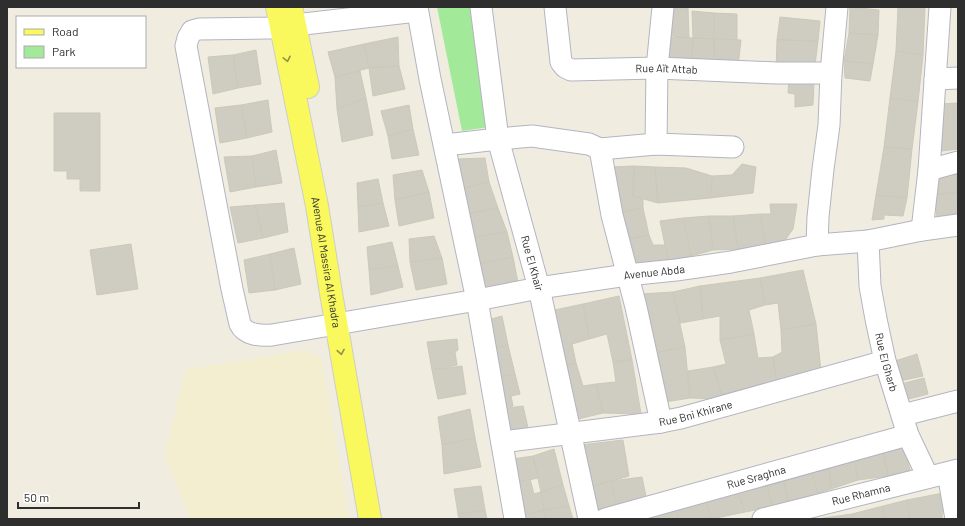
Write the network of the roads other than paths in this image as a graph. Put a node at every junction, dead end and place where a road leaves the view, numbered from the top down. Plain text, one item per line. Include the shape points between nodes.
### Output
1 (481, 7) edge
2 (555, 7) edge
3 (663, 7) edge
4 (837, 7) edge
5 (940, 7) edge
6 (417, 9) edge
7 (286, 16) edge
8 (657, 68) junction
9 (831, 73) junction
10 (958, 78) edge
11 (935, 79) junction
12 (498, 138) junction
13 (656, 144) junction
14 (445, 145) junction
15 (733, 147) dead end
16 (600, 149) junction
17 (958, 162) edge
18 (929, 170) junction
19 (958, 225) edge
20 (922, 230) junction
21 (868, 241) junction
22 (817, 245) junction
23 (627, 275) junction
24 (538, 288) junction
25 (477, 300) junction
26 (343, 323) junction
27 (885, 361) junction
28 (958, 401) edge
29 (903, 415) junction
30 (661, 422) junction
31 (569, 432) junction
32 (908, 435) junction
33 (502, 442) junction
34 (953, 472) edge
35 (928, 477) junction
36 (370, 519) edge
37 (384, 519) edge
38 (515, 519) edge
39 (589, 519) edge
40 (605, 519) edge
41 (763, 519) edge
42 (956, 519) edge

1 - 12 street, Rue El Khair
2 - 8 street, Rue Aït Attab via 561,62 567,69
3 - 8 street
4 - 9 street
5 - 11 street
6 - 7 street
6 - 14 street
7 - 26 main road, Avenue Al Massira Al Khadra via 332,211
7 - 26 street, Avenue Abda via 269,28 199,29 192,31 188,38 186,46 211,182 238,319 242,328 262,336
8 - 9 street, Rue Aït Attab
8 - 13 street
9 - 22 street via 829,125 821,183
10 - 11 street
11 - 18 street
12 - 14 street
12 - 16 street via 540,137 589,144
12 - 24 street, Rue El Khair
13 - 15 street
13 - 16 street
14 - 25 street
16 - 23 street via 612,215
17 - 18 street
18 - 20 street
19 - 20 street, Avenue Abda
20 - 21 street, Avenue Abda
21 - 22 street, Avenue Abda
21 - 27 street, Rue El Gharb via 870,286
22 - 23 street, Avenue Abda via 731,262
23 - 24 street, Avenue Abda
23 - 30 street
24 - 25 street, Avenue Abda
24 - 31 street, Rue El Khair
25 - 26 street, Avenue Abda
25 - 33 street
26 -> 36 main road, Avenue Al Massira Al Khadra
26 - 37 main road, Avenue Al Massira Al Khadra
27 - 29 street, Rue El Gharb
27 - 30 street, Rue Bni Khirane
28 - 29 street
29 - 32 street, Rue El Gharb
30 - 31 street, Rue Bni Khirane
31 - 33 street, Rue Bni Khirane
31 - 39 street, Rue El Khair
32 - 35 street, Rue El Gharb
32 - 40 street, Rue Sraghna
33 - 38 street
34 - 35 street, Rue Rhamna
34 - 42 street
35 - 41 street, Rue Rhamna

